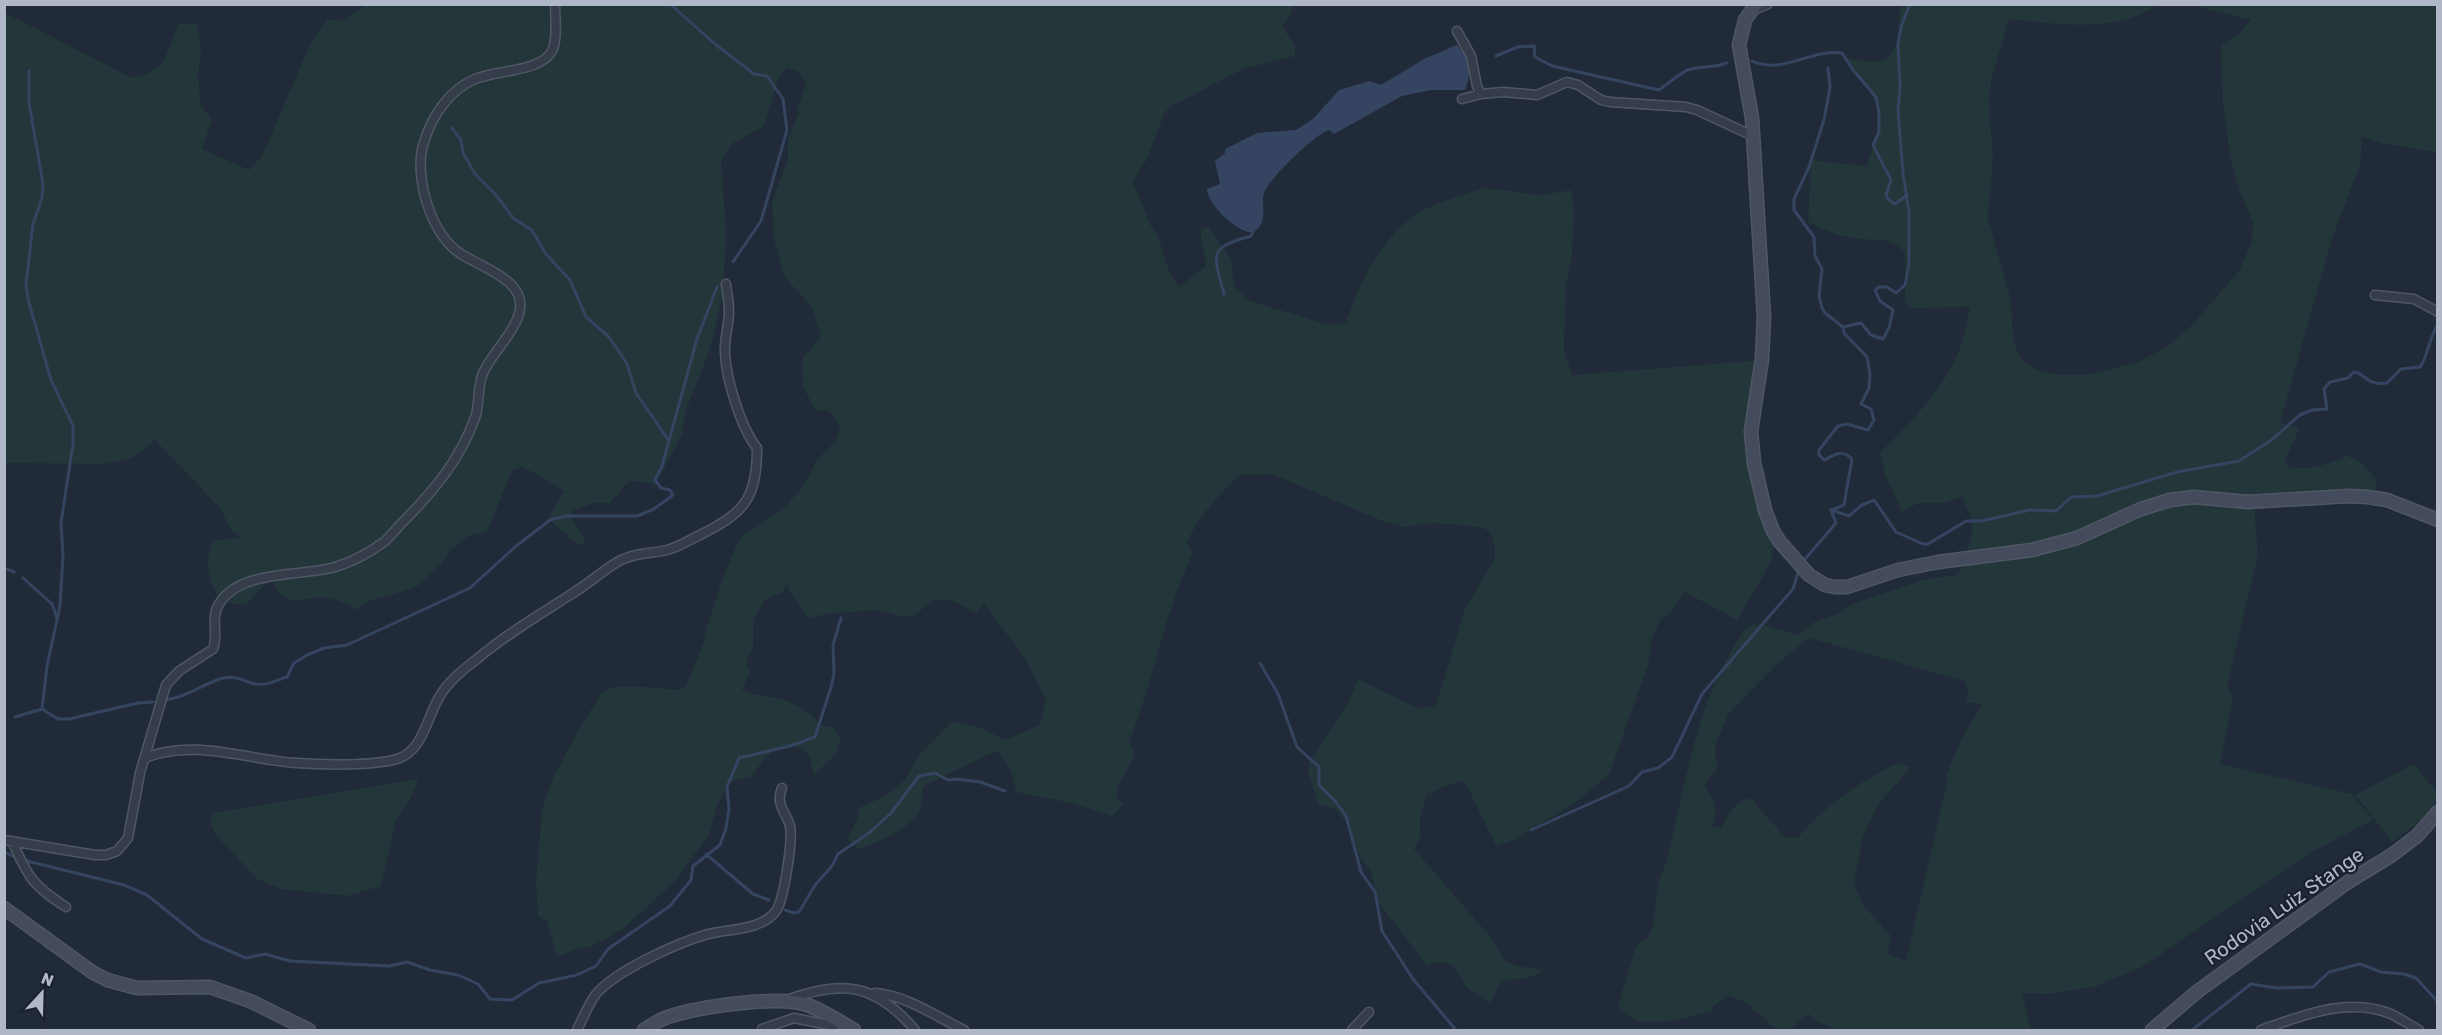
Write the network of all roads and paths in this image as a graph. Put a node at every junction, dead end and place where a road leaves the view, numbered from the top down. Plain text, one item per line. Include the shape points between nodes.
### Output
1 (555, 4) edge
2 (1768, 4) edge
3 (1754, 8) edge
4 (1457, 31) dead end
5 (1481, 94) junction
6 (1462, 99) dead end
7 (1753, 136) junction
8 (726, 284) dead end
9 (2375, 295) dead end
10 (2438, 312) edge
11 (2438, 520) edge
12 (145, 758) junction
13 (782, 788) dead end
14 (2438, 812) edge
15 (2434, 824) edge
16 (8, 841) edge
17 (66, 907) dead end
18 (4, 908) edge
19 (869, 993) junction
20 (781, 1002) junction
21 (1369, 1012) dead end
22 (840, 1022) junction
23 (762, 1029) dead end
24 (309, 1030) edge
25 (577, 1030) edge
26 (644, 1030) edge
27 (854, 1030) edge
28 (915, 1030) edge
29 (964, 1030) edge
30 (1352, 1030) edge
31 (2152, 1030) edge
32 (2261, 1030) edge
33 (2419, 1030) edge

1 - 12 street via 554,40 545,58 535,65 496,72 458,88 442,104 423,144 420,176 441,233 458,252 503,278 520,302 516,321 482,375 476,415 467,439 435,489 384,542 333,568 258,580 227,594 215,614 213,649 169,680 162,693
2 - 3 street
3 - 7 street via 1745,20 1739,45
4 - 5 street via 1471,56
5 - 6 street
5 - 7 street via 1537,95 1572,83 1600,100 1697,110
7 - 11 street via 1765,339 1752,445 1773,531 1798,564 1825,585 1847,587 1938,562 2032,550 2077,538 2160,503 2194,497 2248,502 2368,497
8 - 12 street via 729,311 725,362 742,423 757,448 753,488 732,517 678,546 621,560 496,644 448,684 417,743 404,756 383,761 297,764 183,750
9 - 10 street via 2414,299
12 - 16 street via 128,838 117,851 95,855
13 - 25 street via 779,801 790,831 783,895 772,916 677,945 627,971 598,992
14 - 15 street, Rodovia Luiz Stange
15 - 31 street, Rodovia Luiz Stange via 2198,991
16 - 17 street via 33,882
18 - 24 street via 108,980 137,988 210,987
19 - 20 street via 843,987 801,994
19 - 28 street via 886,1001
19 - 29 street via 902,1000
20 - 22 street via 809,1005
20 - 26 street via 691,1011 666,1017
21 - 30 street
22 - 23 street via 834,1026 794,1018
22 - 27 street
32 - 33 street via 2337,1007 2359,1007 2390,1014

